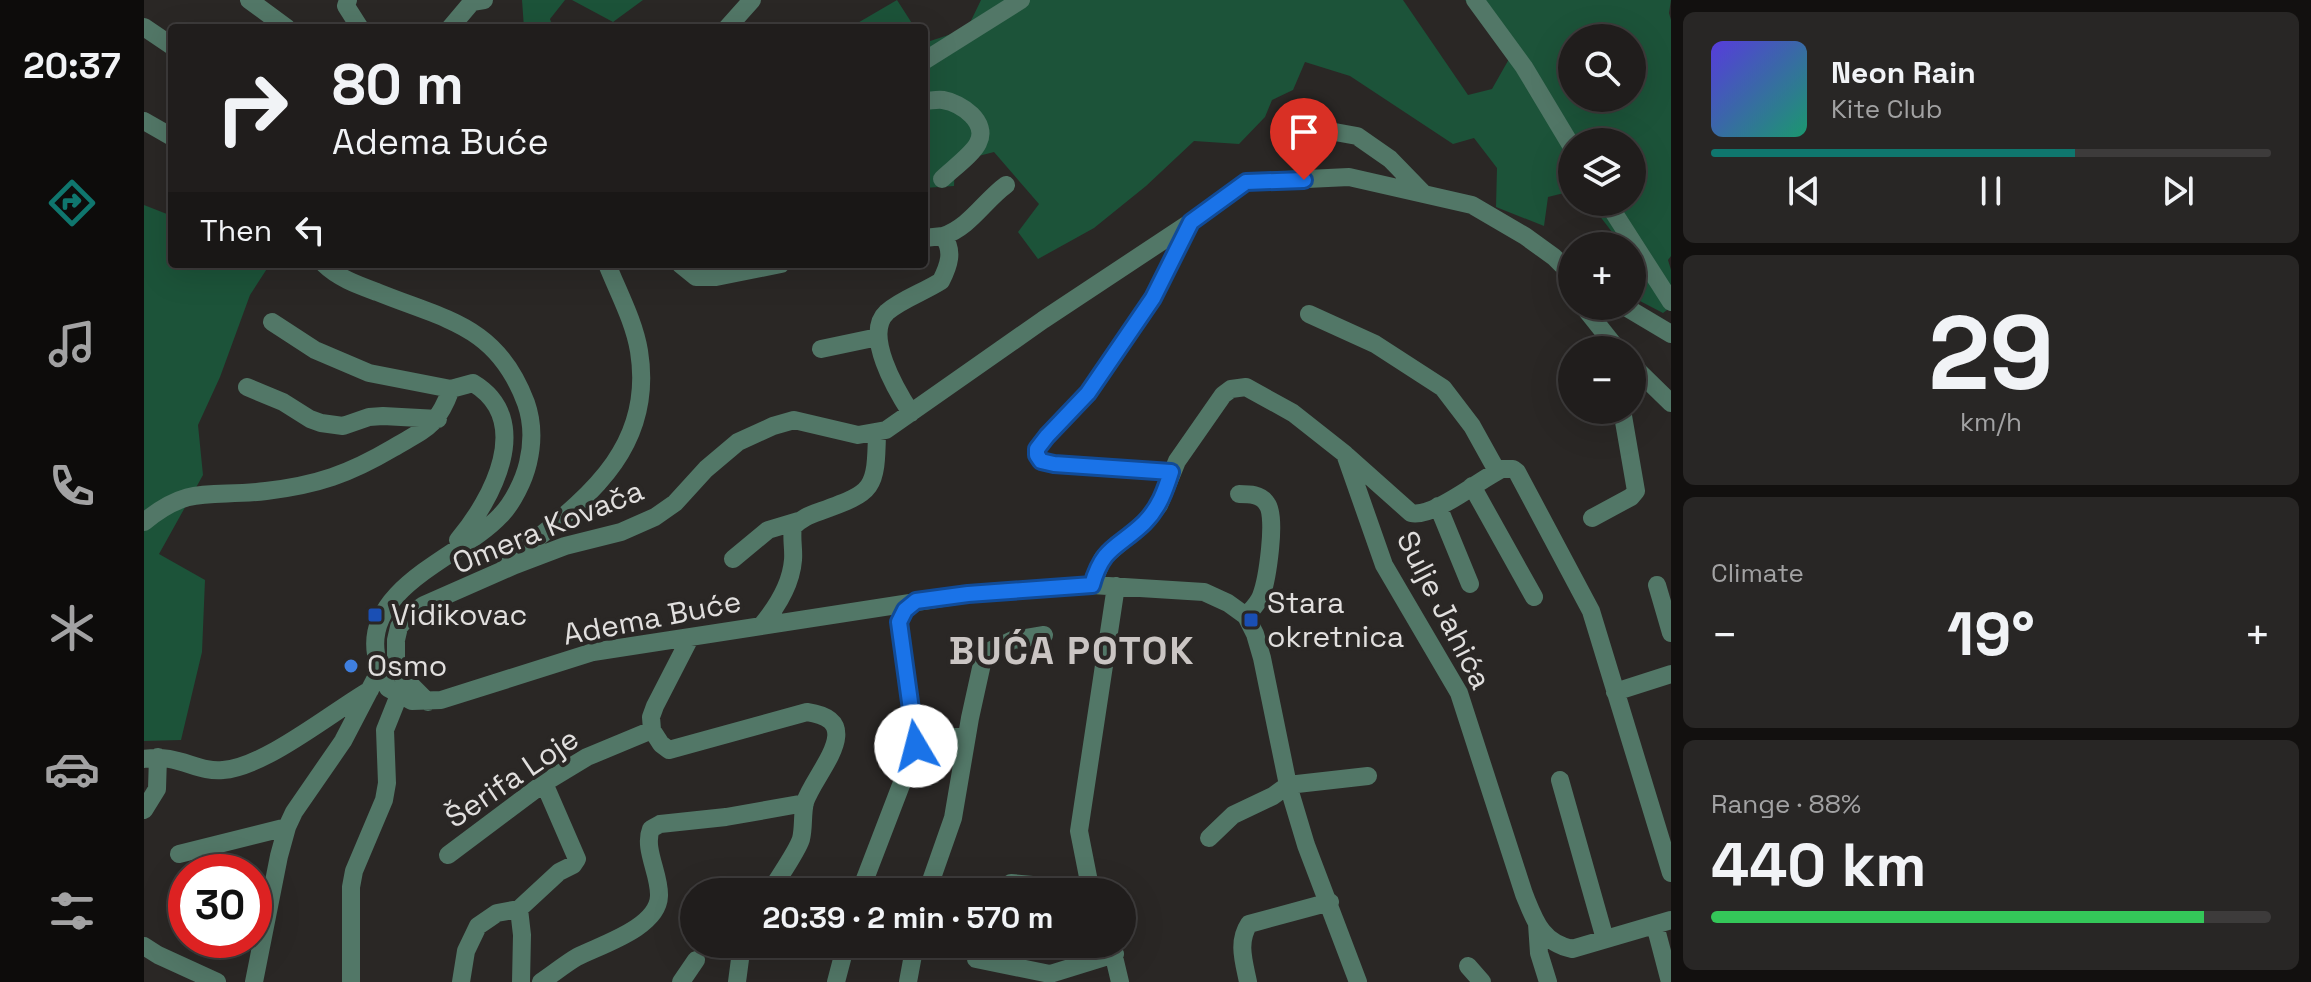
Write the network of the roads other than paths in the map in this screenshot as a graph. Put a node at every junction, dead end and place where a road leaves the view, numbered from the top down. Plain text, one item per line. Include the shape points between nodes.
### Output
1 (249, 0) edge
2 (348, 0) edge
3 (484, 0) edge
4 (752, 0) edge
5 (1021, 0) edge
6 (1475, 0) edge
7 (282, 24) edge
8 (357, 24) edge
9 (453, 24) edge
10 (731, 24) edge
11 (144, 27) edge
12 (168, 43) edge
13 (928, 58) edge
14 (928, 101) edge
15 (144, 121) edge
16 (1296, 125) dead end
17 (1561, 128) edge
18 (168, 135) edge
19 (942, 179) dead end
20 (1006, 185) dead end
21 (1424, 194) junction
22 (1616, 216) edge
23 (1191, 222) junction
24 (943, 236) junction
25 (928, 238) edge
26 (1558, 262) edge
27 (328, 268) edge
28 (609, 268) edge
29 (685, 268) edge
30 (761, 268) edge
31 (1671, 302) edge
32 (1309, 314) dead end
33 (1646, 319) edge
34 (1594, 320) edge
35 (272, 322) dead end
36 (1671, 334) edge
37 (1607, 336) edge
38 (878, 337) junction
39 (821, 349) dead end
40 (1646, 379) edge
41 (247, 387) dead end
42 (451, 389) junction
43 (1671, 403) edge
44 (911, 413) junction
45 (438, 419) junction
46 (1624, 424) edge
47 (877, 432) junction
48 (1345, 454) junction
49 (1497, 471) junction
50 (1171, 472) junction
51 (1472, 486) junction
52 (1239, 494) dead end
53 (1438, 506) junction
54 (1592, 518) dead end
55 (798, 521) junction
56 (144, 522) edge
57 (443, 558) junction
58 (733, 559) dead end
59 (488, 579) junction
60 (1470, 584) dead end
61 (1092, 585) junction
62 (1657, 585) dead end
63 (1116, 586) junction
64 (1534, 597) dead end
65 (916, 601) junction
66 (1246, 616) junction
67 (761, 626) junction
68 (1671, 633) edge
69 (1044, 635) dead end
70 (690, 638) junction
71 (380, 670) junction
72 (1671, 674) edge
73 (370, 690) junction
74 (1615, 692) junction
75 (399, 695) junction
76 (428, 702) junction
77 (652, 730) junction
78 (967, 736) junction
79 (916, 746) junction
80 (151, 758) edge
81 (1368, 776) dead end
82 (1560, 780) dead end
83 (544, 783) junction
84 (1288, 785) junction
85 (805, 803) junction
86 (144, 810) edge
87 (287, 827) junction
88 (1209, 838) dead end
89 (179, 854) dead end
90 (448, 855) dead end
91 (1671, 873) edge
92 (779, 878) edge
93 (865, 878) edge
94 (932, 878) edge
95 (1088, 878) edge
96 (1330, 902) junction
97 (519, 909) junction
98 (1663, 922) edge
99 (1537, 924) junction
100 (1605, 939) junction
101 (144, 946) edge
102 (740, 958) edge
103 (842, 958) edge
104 (912, 958) edge
105 (1090, 958) edge
106 (1115, 958) edge
107 (976, 959) dead end
108 (696, 960) dead end
109 (1468, 966) dead end
110 (217, 982) edge
111 (254, 982) edge
112 (351, 982) edge
113 (461, 982) edge
114 (521, 982) edge
115 (541, 982) edge
116 (681, 982) edge
117 (737, 982) edge
118 (836, 982) edge
119 (908, 982) edge
120 (1120, 982) edge
121 (1248, 982) edge
122 (1358, 982) edge
123 (1482, 982) edge
124 (1548, 982) edge
125 (1670, 982) edge

1 - 7 street
2 - 8 street via 346,6
3 - 9 street via 472,2
4 - 10 street
5 - 13 street
6 - 17 street
11 - 12 street
14 - 19 street via 954,104 976,117 981,129 978,143
15 - 18 street
16 - 21 street via 1357,136 1390,159
20 - 24 street via 964,227
21 - 23 street via 1349,177 1246,182
21 - 26 street via 1494,216
22 - 31 street
23 - 44 street
23 - 50 street via 1153,298 1088,393 1037,449 1041,461 1054,464
24 - 25 street
24 - 38 street via 951,254 941,281 888,311 878,323
27 - 57 street via 476,332 514,377 527,406 533,440 513,498 501,516
28 - 59 street via 639,349 642,383 630,437 614,467
29 - 30 street via 696,277
32 - 49 street via 1375,344 1443,388
33 - 36 street
34 - 37 street
35 - 42 street via 315,350 369,373
38 - 39 street
38 - 44 street via 895,388
40 - 43 street
41 - 45 street via 321,423 343,426 383,416
42 - 45 street
42 - 57 street via 473,383 488,392 503,429 503,447 498,475 479,515
44 - 47 street
45 - 56 street via 344,475 263,492 182,498
46 - 54 street via 1636,491
47 - 55 street via 873,476 862,494
47 - 59 street, Omera Kovača via 858,435 794,420 773,426 738,442 655,517 565,546
48 - 50 street via 1293,413 1240,386 1214,405
48 - 53 street via 1411,513
48 - 99 street, Sulje Jahića via 1384,565 1459,693
49 - 51 street
49 - 74 street via 1517,472 1586,598
50 - 61 street via 1159,505 1103,558
51 - 53 street
51 - 64 street
52 - 66 street via 1253,494 1267,503 1272,518 1260,601
53 - 60 street
55 - 58 street via 768,530
55 - 67 street via 783,593
57 - 71 street via 412,580 382,616 375,652
59 - 76 street, Omera Kovača via 424,605 399,627 396,662
61 - 63 street, Adema Buće
61 - 65 street, Adema Buće
62 - 68 street
63 - 66 street, Adema Buće via 1204,592
63 - 95 street via 1079,831
65 - 67 street, Adema Buće
65 - 79 street via 899,622
66 - 84 street via 1262,658
67 - 70 street, Adema Buće
69 - 78 street via 1013,640 983,659
70 - 76 street, Adema Buće via 593,652
70 - 77 street via 655,706
71 - 73 street
71 - 75 street via 388,688
72 - 74 street
73 - 80 street via 244,766 221,771
73 - 87 street
74 - 91 street
75 - 76 street, Adema Buće
75 - 112 street via 385,730 384,800 351,887
77 - 83 street, Šerifa Loje via 587,757
77 - 85 street via 669,750 807,712 824,714 837,733 834,748
78 - 79 street
78 - 94 street via 953,818
79 - 93 street
80 - 86 street via 157,789
81 - 84 street
82 - 100 street
83 - 90 street, Šerifa Loje
83 - 97 street via 577,859
84 - 88 street via 1233,815
84 - 96 street
85 - 92 street via 798,846
85 - 115 street via 651,829 659,901 651,914 615,942 579,956
87 - 89 street
87 - 111 street
96 - 121 street via 1249,924 1242,951
96 - 122 street
97 - 113 street via 497,913 478,926 466,951
97 - 114 street
98 - 100 street, Sulje Jahića
98 - 125 street
99 - 100 street, Sulje Jahića via 1558,946 1572,949
99 - 124 street
101 - 110 street
102 - 117 street
103 - 118 street
104 - 119 street
105 - 107 street via 1050,974
106 - 120 street
108 - 116 street
109 - 123 street

